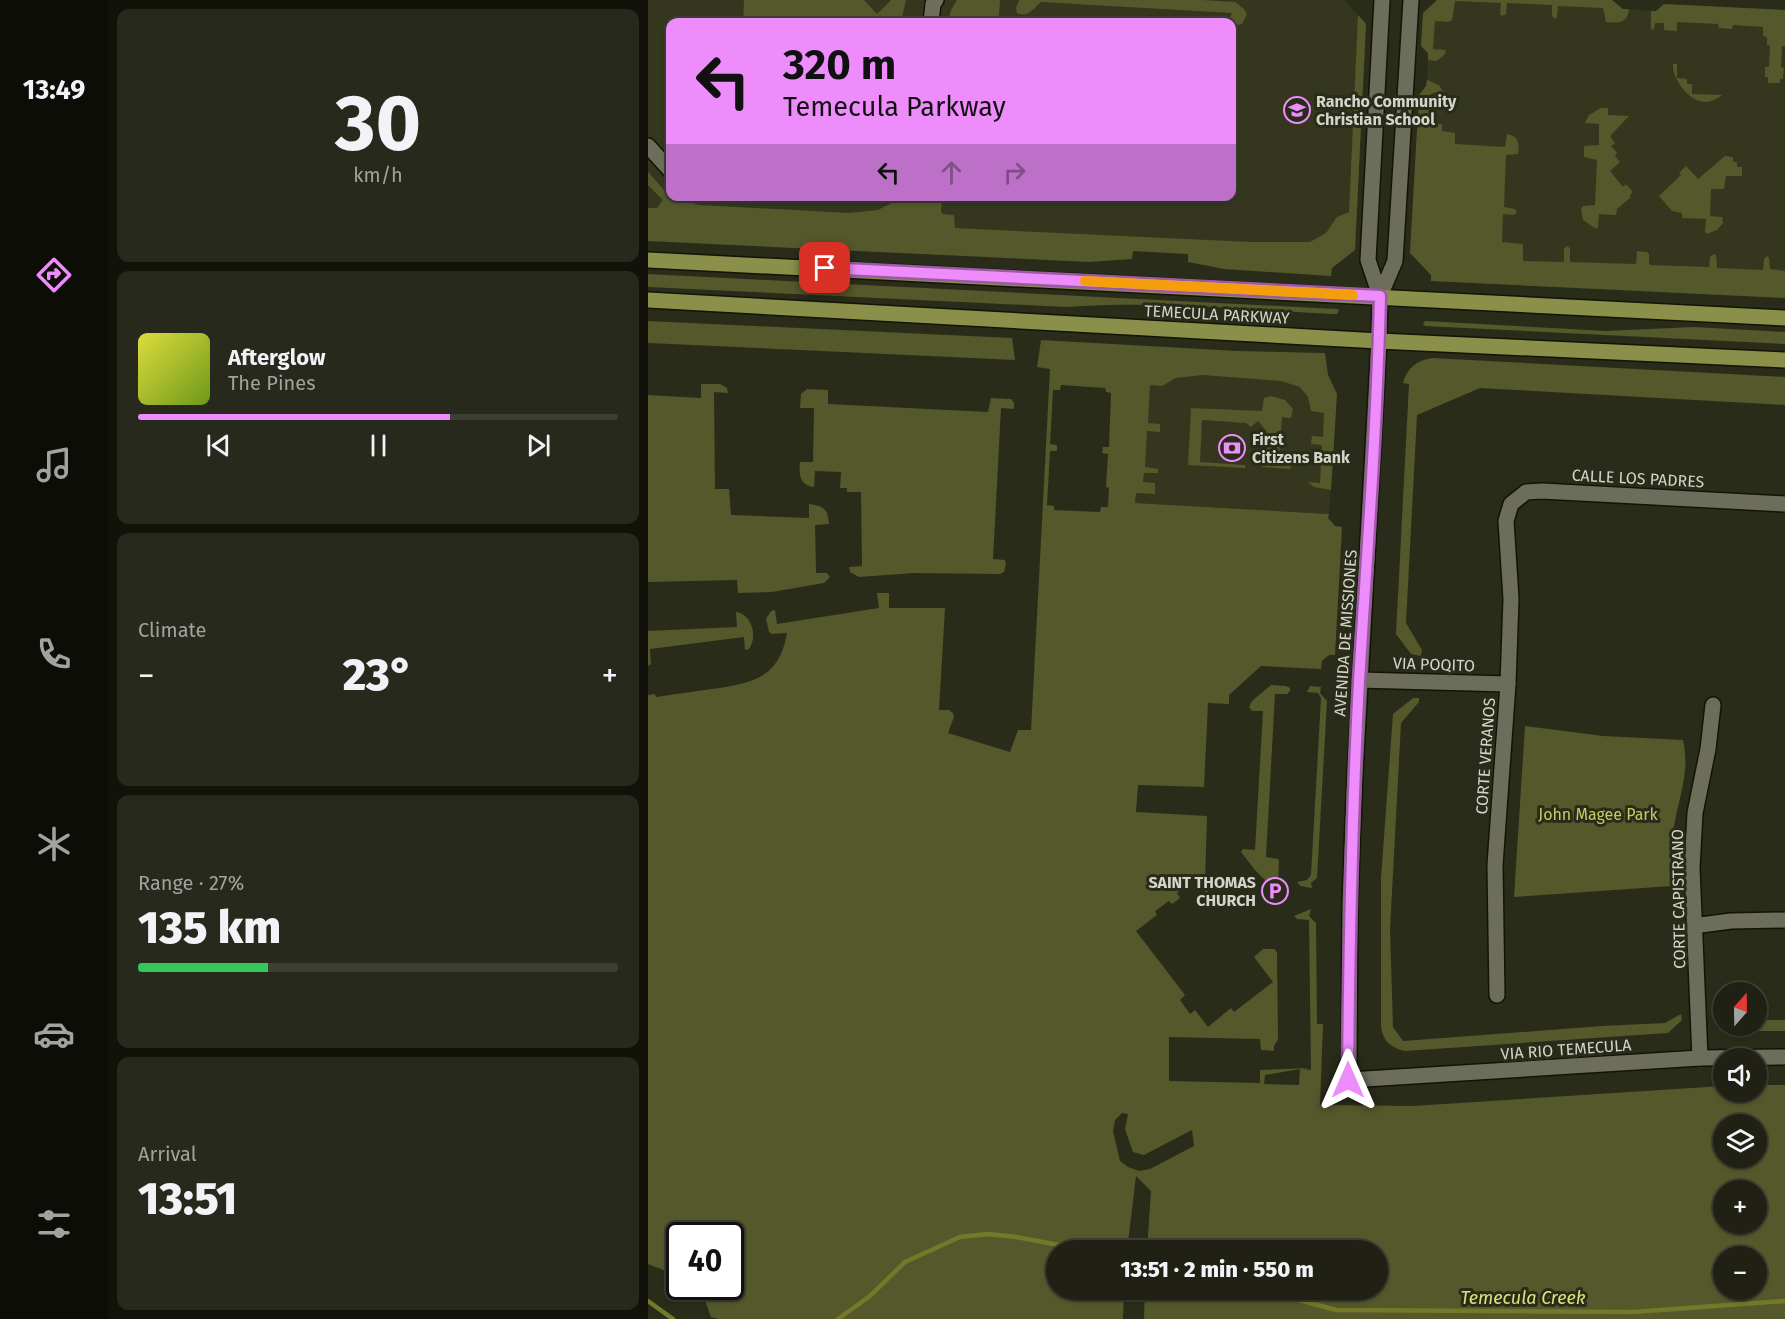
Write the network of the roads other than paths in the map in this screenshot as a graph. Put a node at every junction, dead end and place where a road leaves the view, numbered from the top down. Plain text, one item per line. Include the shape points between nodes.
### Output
1 (936, 0) edge
2 (1382, 0) edge
3 (1411, 0) edge
4 (931, 18) edge
5 (648, 146) edge
6 (666, 166) edge
7 (648, 260) edge
8 (1380, 296) junction
9 (648, 300) edge
10 (1785, 318) edge
11 (1379, 341) junction
12 (1785, 360) edge
13 (1785, 504) edge
14 (1506, 521) joint
15 (1359, 680) junction
16 (1508, 684) junction
17 (1713, 705) dead end
18 (1785, 920) edge
19 (1694, 926) junction
20 (1497, 995) dead end
21 (1785, 1057) edge
22 (1700, 1058) junction
23 (1348, 1080) joint

1 - 4 street
2 - 8 street, AVENIDA DE MISSIONES via 1368,260
3 - 8 street, AVENIDA DE MISSIONES via 1395,261
5 - 6 street
7 - 8 main road, TEMECULA PARKWAY
8 - 10 main road, TEMECULA PARKWAY
8 - 11 street, AVENIDA DE MISSIONES
9 - 11 main road, TEMECULA PARKWAY
11 - 12 main road, TEMECULA PARKWAY
11 - 15 street, AVENIDA DE MISSIONES
13 - 14 street, CALLE LOS PADRES via 1526,492 1511,504
14 - 16 street, CORTE VERANOS via 1511,598
15 - 16 street, VIA POQITO
15 - 23 street, AVENIDA DE MISSIONES
16 - 20 street, CORTE VERANOS via 1495,865
17 - 19 street, CORTE CAPISTRANO via 1695,813
18 - 19 street
19 - 22 street, CORTE CAPISTRANO
21 - 22 street, VIA RIO TEMECULA
22 - 23 street, VIA RIO TEMECULA

